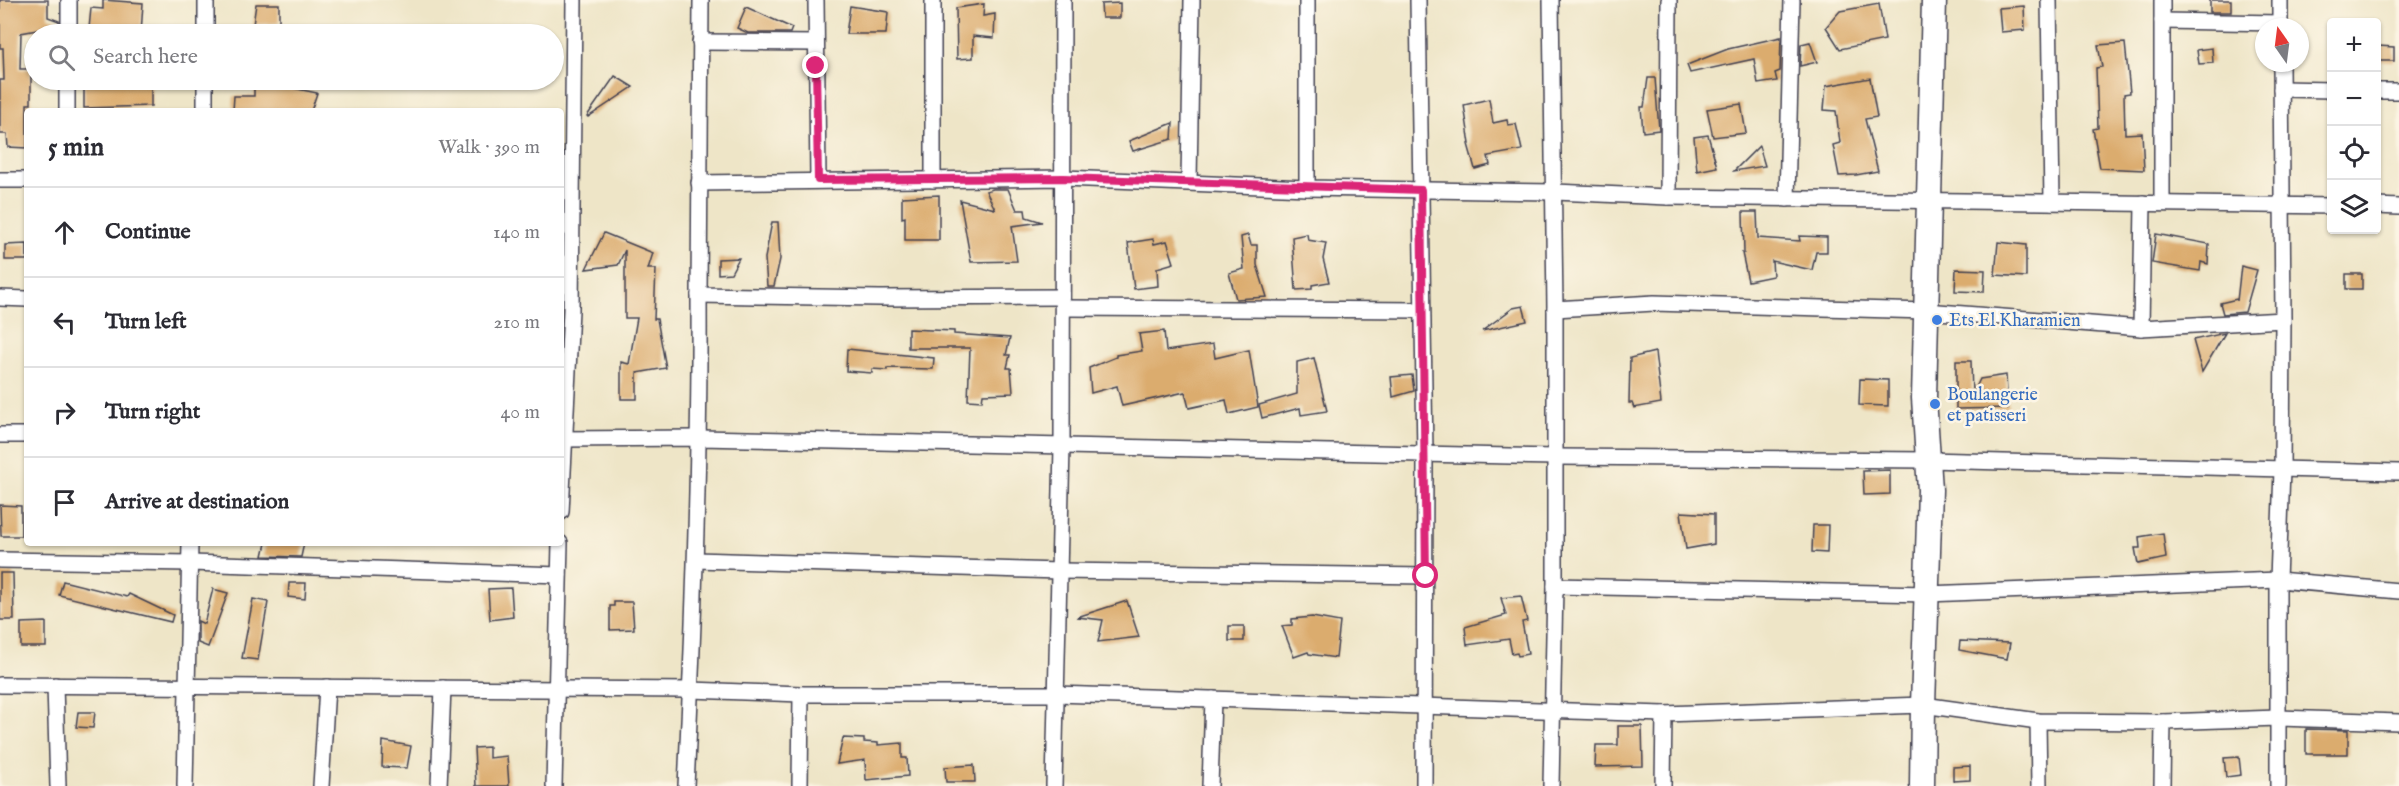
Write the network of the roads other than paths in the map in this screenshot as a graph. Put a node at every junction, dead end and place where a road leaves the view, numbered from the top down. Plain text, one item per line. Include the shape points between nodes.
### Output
1 (69, 0) edge
2 (206, 0) edge
3 (574, 0) edge
4 (701, 0) edge
5 (816, 0) edge
6 (933, 0) edge
7 (1063, 0) edge
8 (1192, 0) edge
9 (1307, 0) edge
10 (1418, 0) edge
11 (1551, 0) edge
12 (1669, 0) edge
13 (1792, 0) edge
14 (1934, 0) edge
15 (2049, 0) edge
16 (2162, 0) edge
17 (2280, 0) edge
18 (2280, 18) edge
19 (2162, 21) junction
20 (69, 24) edge
21 (206, 24) edge
22 (2255, 24) edge
23 (700, 42) junction
24 (816, 43) junction
25 (2281, 72) edge
26 (2281, 89) junction
27 (67, 90) edge
28 (205, 90) edge
29 (2327, 90) edge
30 (2381, 91) edge
31 (2399, 91) edge
32 (67, 108) edge
33 (205, 108) edge
34 (1064, 178) junction
35 (567, 179) edge
36 (0, 180) edge
37 (24, 180) edge
38 (818, 180) junction
39 (933, 180) junction
40 (1189, 182) junction
41 (699, 183) junction
42 (1307, 188) junction
43 (1421, 190) junction
44 (1555, 192) junction
45 (1668, 197) junction
46 (1787, 198) junction
47 (1928, 200) junction
48 (2052, 202) junction
49 (2143, 203) junction
50 (2162, 203) junction
51 (2282, 205) junction
52 (2327, 206) edge
53 (2381, 206) edge
54 (2399, 207) edge
55 (699, 295) junction
56 (0, 298) edge
57 (24, 299) edge
58 (1063, 303) junction
59 (1555, 309) junction
60 (566, 310) edge
61 (1422, 310) junction
62 (1926, 311) junction
63 (2283, 320) junction
64 (2141, 328) junction
65 (564, 374) edge
66 (0, 435) edge
67 (24, 435) edge
68 (700, 438) junction
69 (564, 439) edge
70 (1062, 447) junction
71 (1425, 454) junction
72 (1555, 458) junction
73 (1928, 460) junction
74 (2282, 470) junction
75 (2399, 472) edge
76 (190, 546) edge
77 (560, 546) edge
78 (0, 560) edge
79 (696, 560) junction
80 (189, 563) junction
81 (1059, 571) junction
82 (559, 575) junction
83 (1426, 576) junction
84 (2278, 580) junction
85 (1555, 586) junction
86 (2399, 591) edge
87 (1926, 594) junction
88 (0, 685) edge
89 (55, 685) junction
90 (186, 686) junction
91 (327, 687) junction
92 (443, 688) junction
93 (556, 689) junction
94 (691, 690) junction
95 (801, 694) junction
96 (1056, 694) junction
97 (1214, 699) junction
98 (1923, 705) junction
99 (1426, 706) junction
100 (1552, 710) junction
101 (1664, 714) junction
102 (2278, 718) junction
103 (2038, 721) junction
104 (2163, 722) junction
105 (2399, 722) edge
106 (58, 786) edge
107 (185, 786) edge
108 (321, 786) edge
109 (439, 786) edge
110 (554, 786) edge
111 (686, 786) edge
112 (800, 786) edge
113 (1054, 786) edge
114 (1210, 786) edge
115 (1424, 786) edge
116 (1551, 786) edge
117 (1663, 786) edge
118 (1922, 786) edge
119 (2039, 786) edge
120 (2162, 786) edge
121 (2278, 786) edge

1 - 20 street
2 - 21 street
3 - 35 street
4 - 23 street
5 - 24 street
6 - 39 street
7 - 34 street
8 - 40 street
9 - 42 street
10 - 43 street
11 - 44 street
12 - 45 street
13 - 46 street
14 - 47 main road
15 - 48 street
16 - 19 street
17 - 18 street
19 - 22 street
19 - 50 street
23 - 24 street
23 - 41 street
24 - 38 street
25 - 26 street
26 - 29 street
26 - 51 street
27 - 32 street
28 - 33 street
30 - 31 street
34 - 39 street
34 - 40 street
34 - 58 street
35 - 60 street
36 - 37 street
38 - 39 street
38 - 41 street
40 - 42 street
41 - 55 street
42 - 43 street
43 - 44 street
43 - 61 street
44 - 45 street
44 - 59 street
45 - 46 street
46 - 47 street
47 - 48 street
47 - 62 main road
48 - 49 street
49 - 50 street
49 - 64 street
50 - 51 street
51 - 52 street
51 - 63 street
53 - 54 street
55 - 58 street
55 - 68 street
56 - 57 street
58 - 61 street
58 - 70 street
59 - 62 street via 1654,303
59 - 72 street
60 - 65 street
61 - 71 street
62 - 64 street
62 - 73 main road via 1924,398
63 - 64 street
63 - 74 street
66 - 67 street
68 - 69 street
68 - 70 street
68 - 79 street
70 - 71 street
70 - 81 street
71 - 72 street
71 - 83 street
72 - 73 street
72 - 85 street
73 - 74 street
73 - 87 main road
74 - 75 street
74 - 84 street
76 - 80 street
77 - 82 street
78 - 80 street
79 - 81 street
79 - 94 street
80 - 82 street
80 - 90 street
81 - 83 street
81 - 96 street
82 - 93 street
83 - 99 street
84 - 86 street
84 - 87 street
84 - 102 street
85 - 87 street
85 - 100 street
87 - 98 main road
88 - 89 street
89 - 90 street
89 - 106 street
90 - 91 street
90 - 107 street
91 - 92 street
91 - 108 street
92 - 93 street
92 - 109 street
93 - 94 street
93 - 110 street
94 - 95 street
94 - 111 street
95 - 96 street
95 - 112 street
96 - 97 street
96 - 113 street
97 - 99 street
97 - 114 street
98 - 101 street
98 - 103 street
98 - 118 main road
99 - 100 street
99 - 115 street
100 - 101 street
100 - 116 street
101 - 117 street
102 - 104 street
102 - 105 street
102 - 121 street
103 - 104 street
103 - 119 street
104 - 120 street

